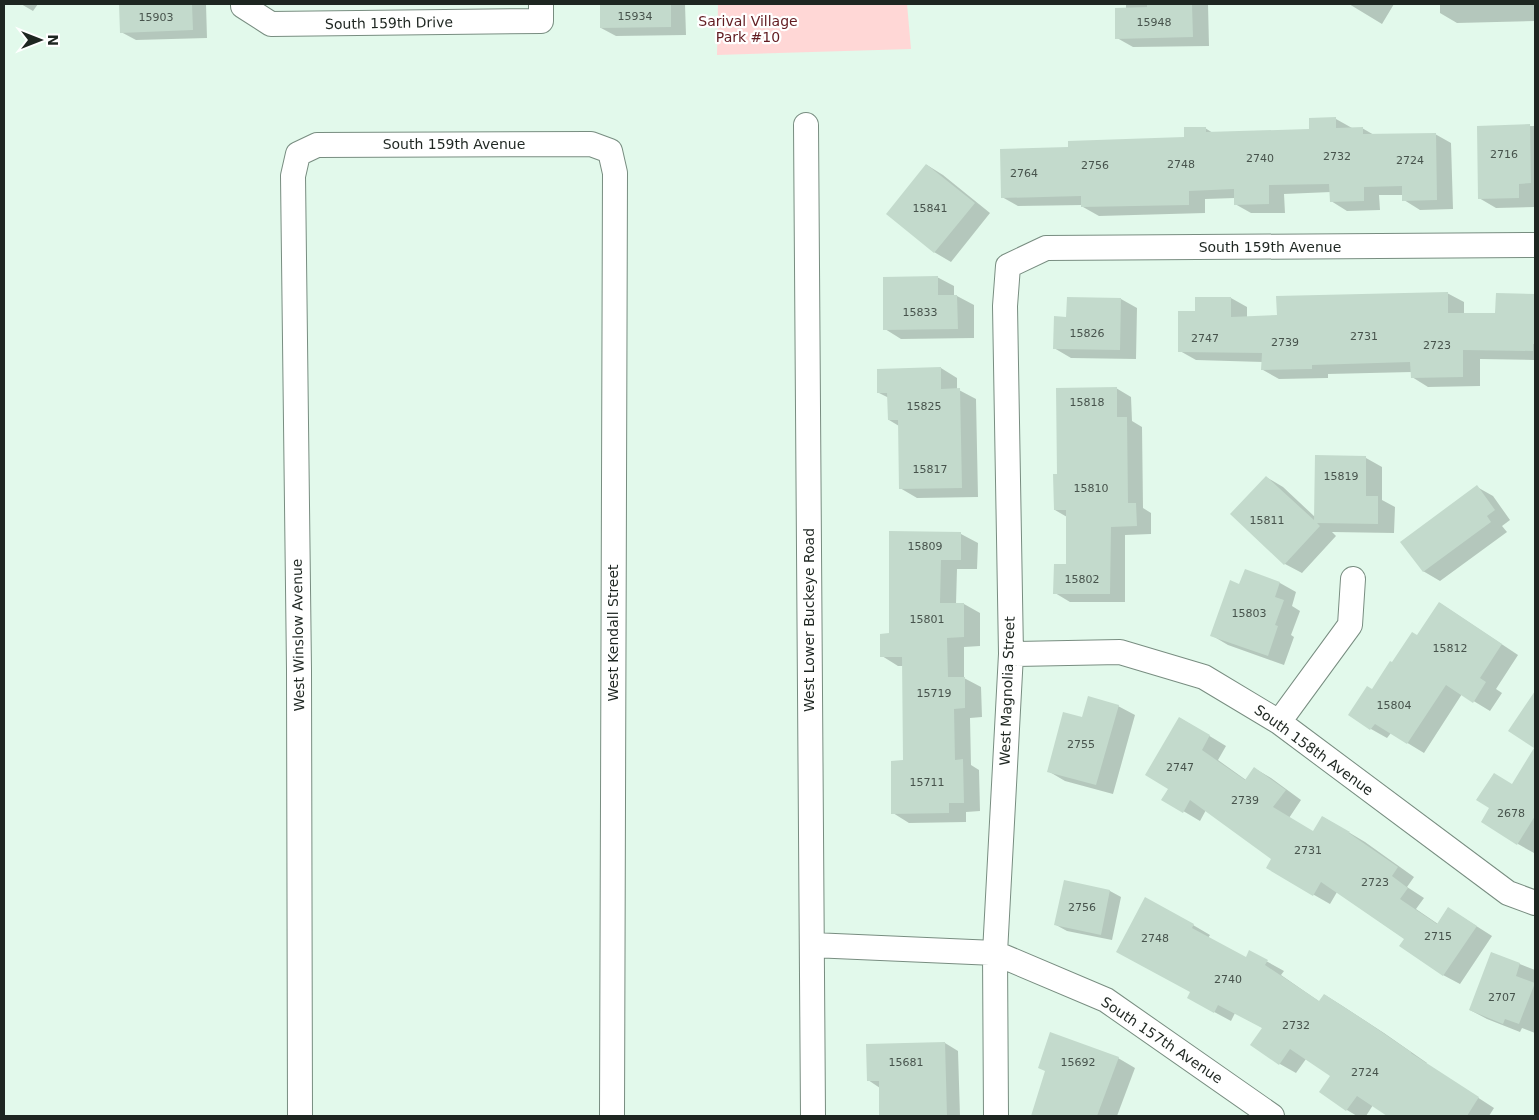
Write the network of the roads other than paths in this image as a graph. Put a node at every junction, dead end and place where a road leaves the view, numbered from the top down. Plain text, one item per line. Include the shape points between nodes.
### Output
1 (243, 5) edge
2 (541, 12) edge
3 (806, 125) dead end
4 (610, 151) joint
5 (298, 154) joint
6 (1535, 245) edge
7 (1008, 266) joint
8 (1353, 579) dead end
9 (1011, 654) junction
10 (1279, 722) junction
11 (1535, 903) edge
12 (812, 945) junction
13 (995, 952) junction
14 (300, 1116) edge
15 (612, 1116) edge
16 (813, 1116) edge
17 (996, 1116) edge
18 (1272, 1116) edge

1 - 2 street, South 159th Drive via 271,24
3 - 12 street, West Lower Buckeye Road
4 - 5 street, South 159th Avenue via 591,144 318,145
4 - 15 street, West Kendall Street via 615,173
5 - 14 street, West Winslow Avenue via 293,176
6 - 7 street, South 159th Avenue via 1046,248
7 - 9 street, West Magnolia Street via 1005,306
8 - 10 street via 1350,625
9 - 10 street, South 158th Avenue via 1120,652 1204,677
9 - 13 street, West Magnolia Street
10 - 11 street, South 158th Avenue via 1508,893
12 - 13 street, South 157th Avenue
12 - 16 street, West Lower Buckeye Road
13 - 17 street, West Magnolia Street
13 - 18 street, South 157th Avenue via 1106,1000

